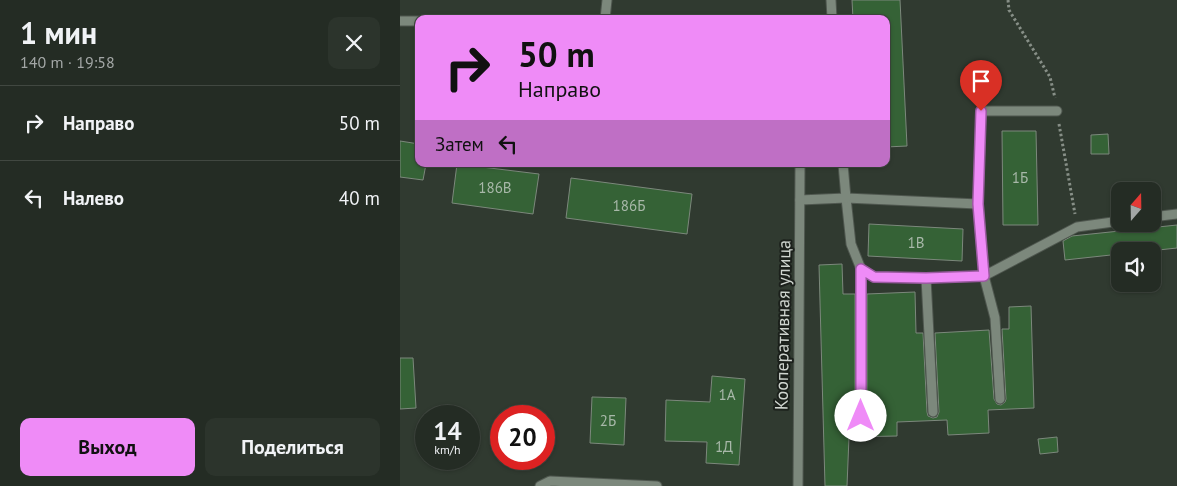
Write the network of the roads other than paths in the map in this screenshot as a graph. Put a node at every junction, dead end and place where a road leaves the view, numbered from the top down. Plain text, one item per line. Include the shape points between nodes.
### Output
1 (607, 0) edge
2 (831, 0) edge
3 (605, 15) edge
4 (832, 15) edge
5 (415, 21) edge
6 (400, 22) edge
7 (1057, 111) dead end
8 (800, 167) edge
9 (843, 167) edge
10 (846, 198) junction
11 (800, 200) junction
12 (978, 204) junction
13 (1177, 214) edge
14 (1161, 216) edge
15 (1111, 222) edge
16 (861, 269) junction
17 (984, 276) junction
18 (926, 278) junction
19 (1000, 399) dead end
20 (933, 412) dead end
21 (861, 416) dead end
22 (540, 486) edge
23 (657, 486) edge
24 (798, 486) edge

1 - 3 street
2 - 4 street
5 - 6 street
7 - 12 street via 981,111
8 - 11 street, Кооперативная улица
9 - 10 street
10 - 11 street
10 - 12 street
10 - 16 street via 851,244
11 - 24 street, Кооперативная улица
12 - 17 street
13 - 14 street
15 - 17 street via 1077,227
16 - 18 street via 874,277
16 - 21 street
17 - 18 street
17 - 19 street via 994,318
18 - 20 street
22 - 23 street via 550,481

